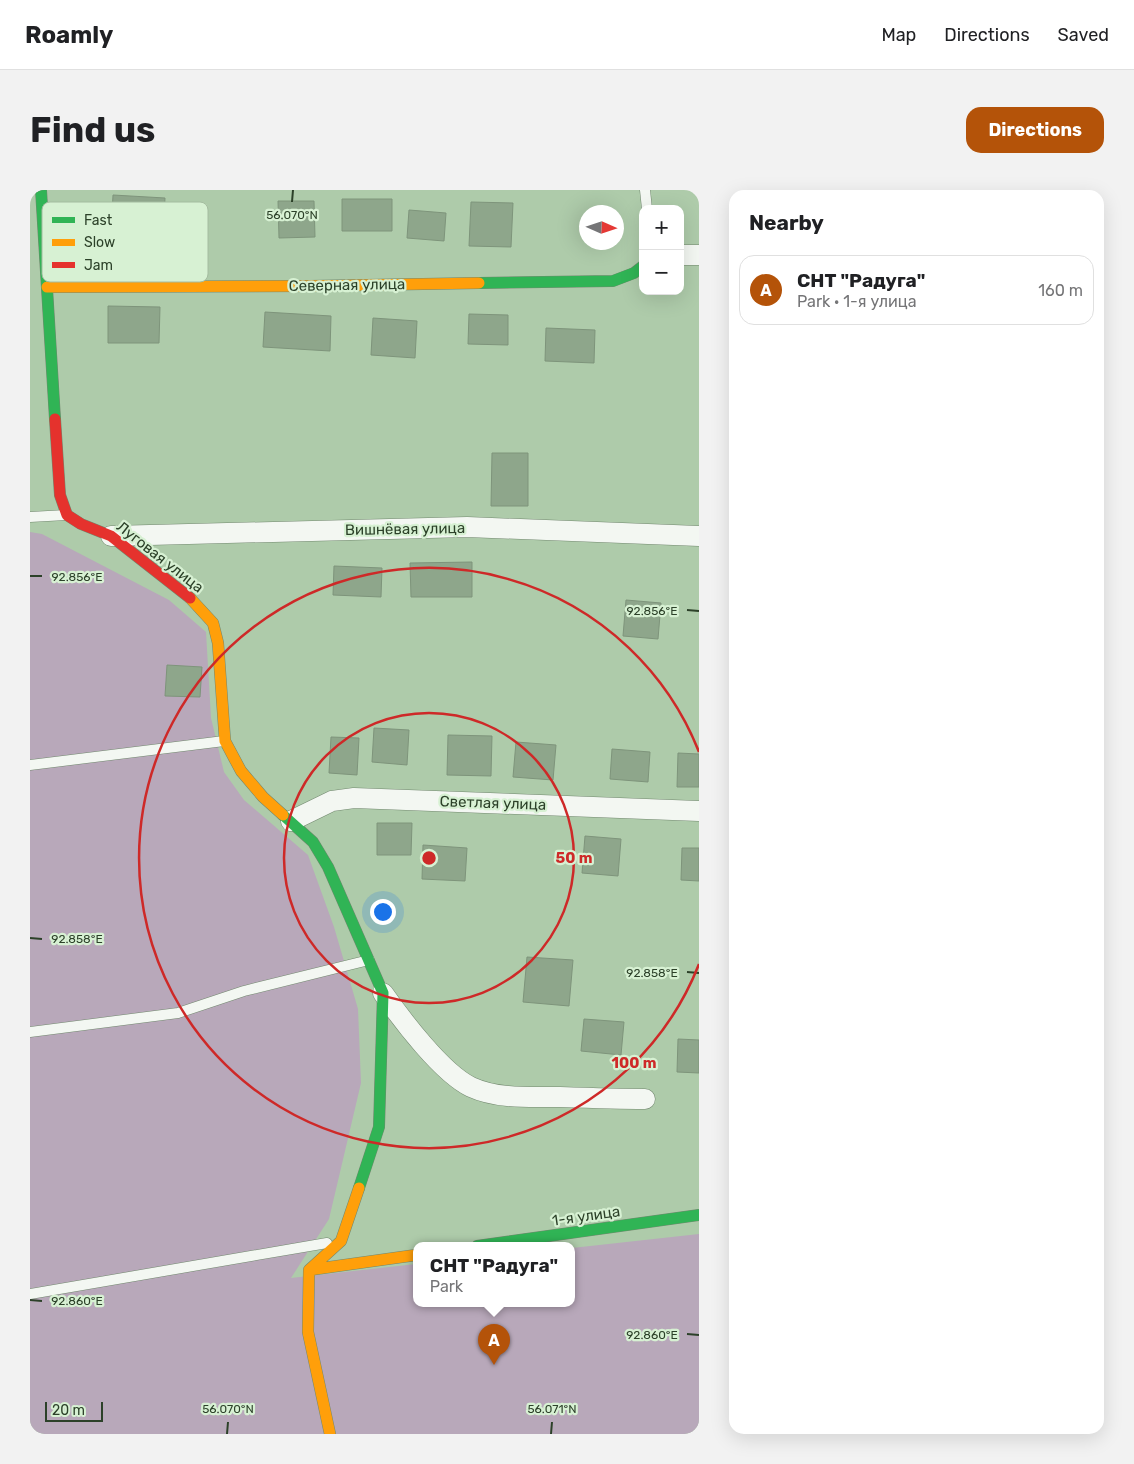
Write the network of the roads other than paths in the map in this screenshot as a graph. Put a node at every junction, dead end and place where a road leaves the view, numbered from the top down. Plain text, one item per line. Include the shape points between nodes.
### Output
1 (41, 190) edge
2 (645, 190) edge
3 (647, 205) edge
4 (42, 206) edge
5 (684, 254) edge
6 (699, 255) edge
7 (639, 269) edge
8 (47, 282) edge
9 (47, 287) junction
10 (67, 515) junction
11 (30, 517) edge
12 (111, 536) junction
13 (699, 536) edge
14 (225, 741) junction
15 (30, 764) edge
16 (699, 811) edge
17 (291, 821) junction
18 (370, 960) junction
19 (383, 993) junction
20 (30, 1032) edge
21 (645, 1099) dead end
22 (699, 1215) edge
23 (341, 1241) junction
24 (506, 1242) edge
25 (413, 1255) edge
26 (309, 1270) junction
27 (30, 1294) edge
28 (330, 1434) edge

1 - 4 street
2 - 3 lane
5 - 6 street
7 - 9 street, Северная улица via 613,281
8 - 9 street
9 - 10 street via 60,495
10 - 11 lane
10 - 12 street, Луговая улица
12 - 13 street, Вишнёвая улица via 467,527
12 - 14 street, Луговая улица via 184,592 213,623 218,643
14 - 15 lane
14 - 17 street, Луговая улица via 241,771 263,797
16 - 17 street, Светлая улица via 354,798 332,802
17 - 18 street, Луговая улица via 314,842
18 - 19 street, Луговая улица
18 - 20 lane via 244,991 178,1013
19 - 21 street via 448,1072 471,1086 490,1093 517,1096
19 - 23 street via 379,1127
22 - 24 street, 1-я улица
23 - 26 street
23 - 27 lane
25 - 26 street
26 - 28 street via 308,1332

